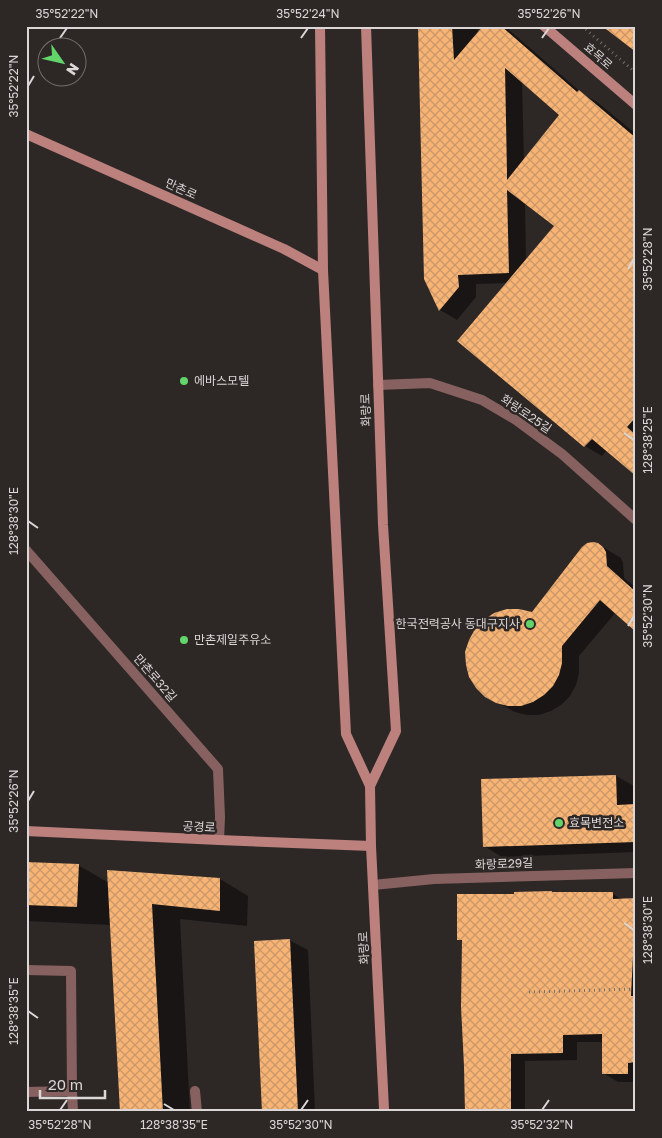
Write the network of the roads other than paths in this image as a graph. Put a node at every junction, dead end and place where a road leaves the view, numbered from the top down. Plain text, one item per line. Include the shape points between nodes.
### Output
1 (320, 26) edge
2 (366, 26) edge
3 (544, 26) edge
4 (636, 105) edge
5 (26, 134) edge
6 (323, 270) junction
7 (378, 386) junction
8 (636, 520) edge
9 (26, 550) edge
10 (370, 786) junction
11 (26, 831) edge
12 (218, 840) junction
13 (371, 846) junction
14 (636, 873) edge
15 (373, 885) junction
16 (26, 970) edge
17 (72, 1091) junction
18 (195, 1091) dead end
19 (26, 1092) edge
20 (384, 1111) edge
21 (73, 1112) edge
22 (197, 1112) edge

1 - 6 main road, 화랑로
2 - 7 main road, 화랑로
3 - 4 main road, 효목로
5 - 6 main road, 만촌로 via 284,249
6 - 10 main road, 화랑로 via 346,734
7 - 8 street, 화랑로25길 via 430,383 482,400 562,454
7 - 10 main road, 화랑로 via 396,731
9 - 12 street, 만촌로32길 via 218,769
10 - 13 main road, 화랑로
11 - 12 main road, 공경로
12 - 13 main road, 공경로
13 - 15 main road, 화랑로
14 - 15 street, 화랑로29길 via 434,879
15 - 20 main road, 화랑로
16 - 17 street via 71,971
17 - 19 street
17 - 21 street
18 - 22 street

